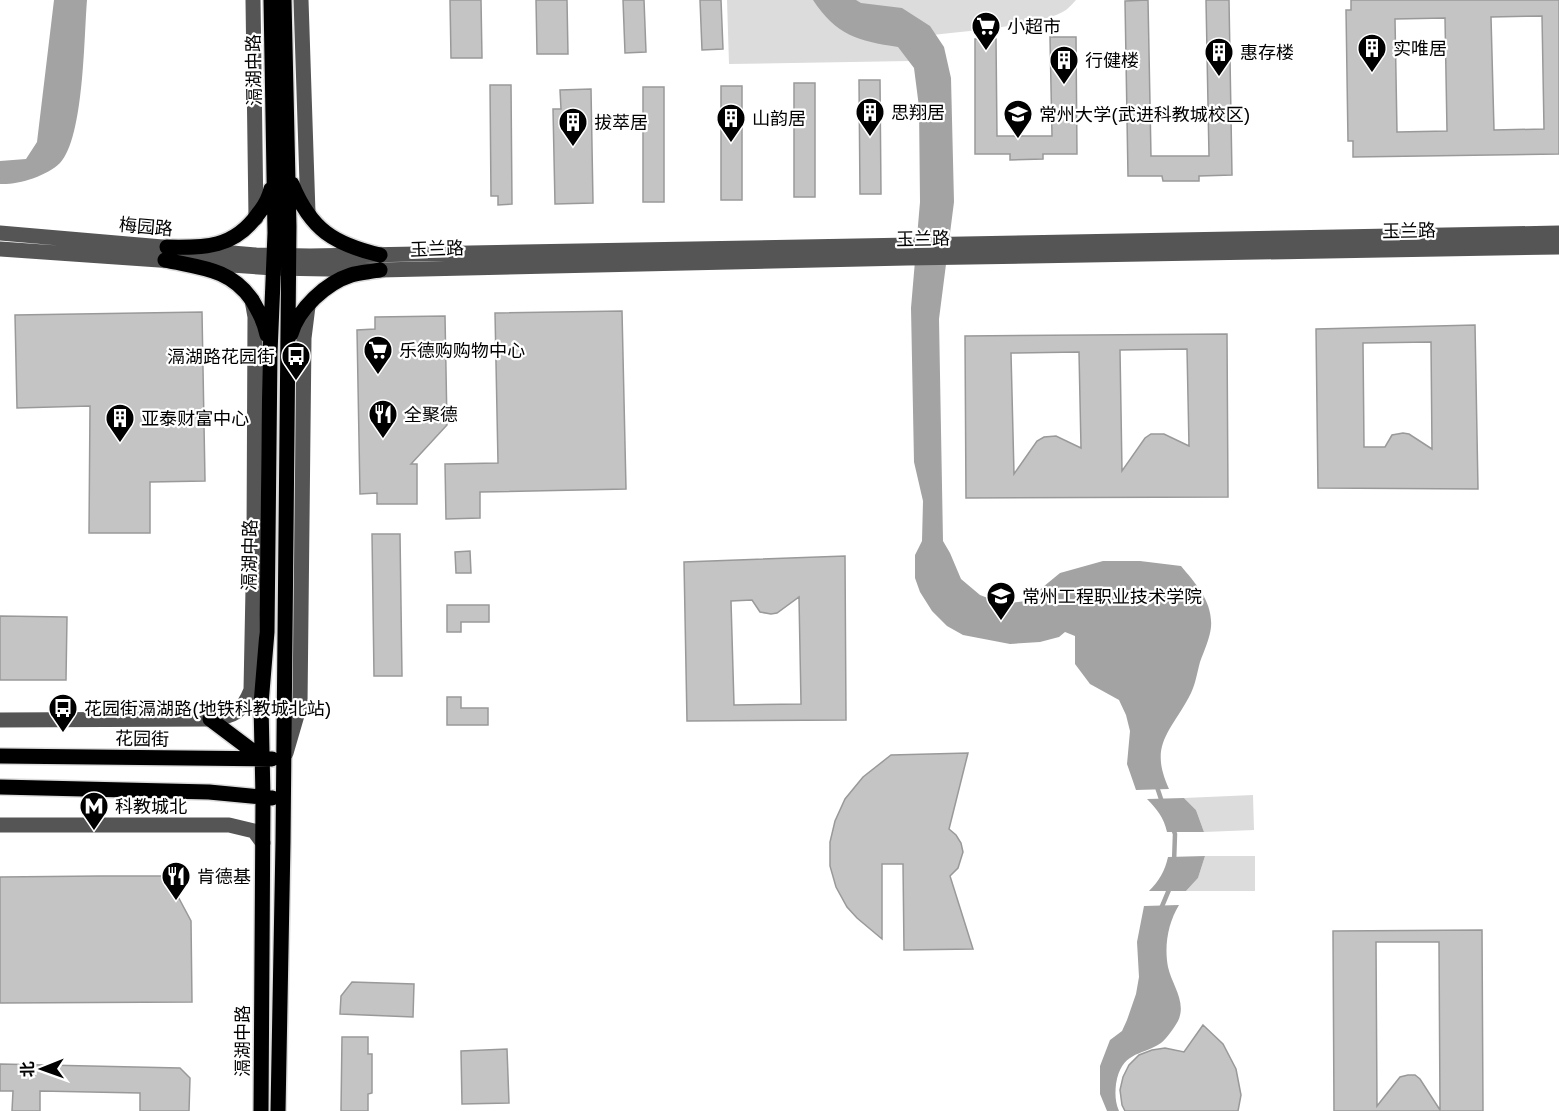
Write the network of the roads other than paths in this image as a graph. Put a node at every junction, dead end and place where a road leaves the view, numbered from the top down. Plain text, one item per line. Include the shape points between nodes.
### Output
1 (253, 0) edge
2 (271, 0) edge
3 (284, 0) edge
4 (301, 0) edge
5 (281, 175) junction
6 (308, 213) junction
7 (256, 218) junction
8 (0, 233) edge
9 (1559, 234) edge
10 (1559, 248) edge
11 (0, 249) edge
12 (957, 251) junction
13 (166, 254) junction
14 (281, 262) junction
15 (380, 263) junction
16 (252, 300) junction
17 (308, 306) junction
18 (270, 352) junction
19 (286, 364) junction
20 (210, 719) junction
21 (0, 720) edge
22 (0, 756) edge
23 (262, 759) junction
24 (284, 759) junction
25 (0, 787) edge
26 (263, 797) junction
27 (284, 799) junction
28 (0, 825) edge
29 (263, 843) junction
30 (261, 1111) edge
31 (278, 1111) edge

1 - 7 street
2 - 5 main road, 滆湖中路
3 - 5 main road, 滆湖中路
4 - 6 street
5 - 6 main road
5 - 7 main road
5 - 14 main road, 滆湖中路
6 - 15 main road via 330,237
7 - 13 main road via 246,229 219,244
8 - 13 street, 梅园路
9 - 12 street, 玉兰路
10 - 12 street, 玉兰路
11 - 13 street, 梅园路
12 - 15 street, 玉兰路
13 - 14 street, 梅园路
13 - 16 main road via 226,275 241,285
14 - 15 street, 玉兰路
14 - 18 main road, 滆湖中路
14 - 19 main road, 滆湖中路
15 - 17 main road via 336,282
16 - 18 main road via 264,321
16 - 20 street via 255,317 251,690 245,704 234,714
17 - 19 main road via 294,323
17 - 24 street via 304,338 300,705
18 - 23 main road, 滆湖中路
19 - 24 main road, 滆湖中路
20 - 21 street
20 - 23 main road
22 - 23 main road, 花园街
23 - 24 main road, 花园街
23 - 26 main road, 滆湖中路
24 - 27 main road, 滆湖中路
25 - 26 main road
26 - 27 main road
26 - 29 main road, 滆湖中路
27 - 31 main road, 滆湖中路
28 - 29 street via 229,825 254,831
29 - 30 main road, 滆湖中路

